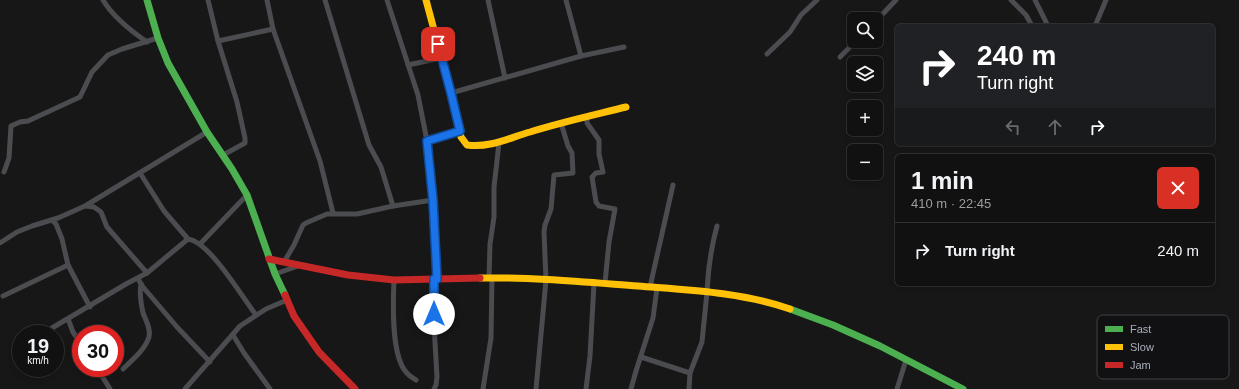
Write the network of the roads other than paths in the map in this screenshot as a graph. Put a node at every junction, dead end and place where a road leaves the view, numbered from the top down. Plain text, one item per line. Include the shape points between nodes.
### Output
1 (103, 0) edge
2 (147, 0) edge
3 (208, 0) edge
4 (267, 0) edge
5 (325, 0) edge
6 (387, 0) edge
7 (426, 0) edge
8 (488, 0) edge
9 (566, 0) edge
10 (817, 0) edge
11 (896, 0) edge
12 (1011, 0) edge
13 (1035, 0) edge
14 (1106, 0) edge
15 (883, 14) edge
16 (1031, 24) edge
17 (1047, 24) edge
18 (1096, 24) edge
19 (273, 29) junction
20 (158, 38) junction
21 (218, 41) junction
22 (147, 42) junction
23 (624, 47) dead end
24 (849, 48) edge
25 (767, 54) dead end
26 (581, 56) junction
27 (840, 57) dead end
28 (441, 58) junction
29 (408, 65) junction
30 (505, 78) junction
31 (451, 93) junction
32 (626, 107) dead end
33 (587, 118) junction
34 (561, 123) junction
35 (460, 131) junction
36 (207, 132) junction
37 (427, 141) junction
38 (499, 143) junction
39 (223, 155) junction
40 (4, 172) dead end
41 (140, 173) junction
42 (673, 185) dead end
43 (247, 195) junction
44 (433, 200) junction
45 (86, 206) junction
46 (393, 206) junction
47 (333, 213) junction
48 (52, 220) junction
49 (718, 226) dead end
50 (188, 240) junction
51 (0, 244) edge
52 (200, 244) junction
53 (269, 259) junction
54 (284, 262) junction
55 (68, 265) junction
56 (298, 266) junction
57 (147, 273) junction
58 (275, 274) junction
59 (490, 278) junction
60 (138, 279) junction
61 (436, 279) junction
62 (394, 280) junction
63 (546, 280) junction
64 (594, 282) junction
65 (605, 283) junction
66 (141, 284) junction
67 (653, 287) junction
68 (707, 292) junction
69 (4, 296) dead end
70 (287, 300) junction
71 (90, 306) junction
72 (256, 315) junction
73 (68, 319) junction
74 (57, 325) edge
75 (72, 329) edge
76 (233, 335) junction
77 (641, 357) junction
78 (906, 360) junction
79 (210, 362) junction
80 (124, 368) edge
81 (690, 373) junction
82 (103, 377) edge
83 (416, 380) dead end
84 (110, 389) edge
85 (185, 389) edge
86 (270, 389) edge
87 (355, 389) edge
88 (434, 389) edge
89 (483, 389) edge
90 (536, 389) edge
91 (586, 389) edge
92 (631, 389) edge
93 (689, 389) edge
94 (897, 389) edge
95 (963, 389) edge

1 - 22 street via 134,33
2 - 20 street
3 - 21 street
4 - 19 street
5 - 46 street via 369,145 381,167
6 - 29 street
7 - 28 street
8 - 30 street
9 - 26 street
10 - 25 street
11 - 15 street
12 - 16 street
13 - 17 street
14 - 18 street
19 - 21 street
19 - 47 street via 318,155
20 - 22 street
20 - 36 street via 168,63
21 - 39 street via 245,138 244,143
22 - 40 street via 108,55 92,72 80,97 11,126 9,158
23 - 26 street
24 - 27 street
26 - 30 street
28 - 29 street
28 - 31 street
29 - 37 street via 421,107
30 - 31 street
31 - 35 street
32 - 33 street
33 - 34 street
33 - 65 street via 587,123 599,140 603,172 592,177 596,202 599,206 615,209
34 - 38 street
34 - 63 street via 572,153 573,173 554,175 544,232
35 - 37 street
35 - 38 street via 461,137 471,146
36 - 39 street
36 - 41 street
37 - 44 street
38 - 59 street via 490,244
39 - 43 street
41 - 45 street
41 - 50 street via 164,211
42 - 67 street
43 - 52 street
43 - 53 street
44 - 46 street
44 - 61 street
45 - 48 street
45 - 57 street via 94,207 101,212 107,227
46 - 47 street via 357,214
47 - 54 street via 305,224
48 - 51 street via 18,232
48 - 55 street via 62,239
49 - 68 street via 709,266
50 - 52 street
50 - 57 street
52 - 72 street via 222,267
53 - 54 street
53 - 58 street
54 - 56 street
55 - 69 street
55 - 71 street
56 - 58 street
56 - 62 street
57 - 60 street
58 - 70 street
59 - 61 street
59 - 63 street
59 - 89 street via 490,354
60 - 66 street
60 - 71 street
61 - 62 street
61 - 88 street via 434,325 437,376
62 - 83 street via 392,313 398,352 406,372
63 - 64 street
63 - 90 street
64 - 65 street
64 - 91 street
65 - 67 street
66 - 79 street via 176,327
66 - 80 street via 143,312 150,332 149,337 142,349
67 - 68 street
67 - 77 street via 653,318
68 - 78 street via 758,300 786,308 866,339
68 - 81 street via 702,342
70 - 72 street
70 - 87 street via 312,343
71 - 73 street
72 - 76 street via 240,326
73 - 74 street
73 - 75 street
76 - 79 street
76 - 86 street
77 - 81 street
77 - 92 street
78 - 94 street
78 - 95 street
79 - 85 street
81 - 93 street
82 - 84 street

